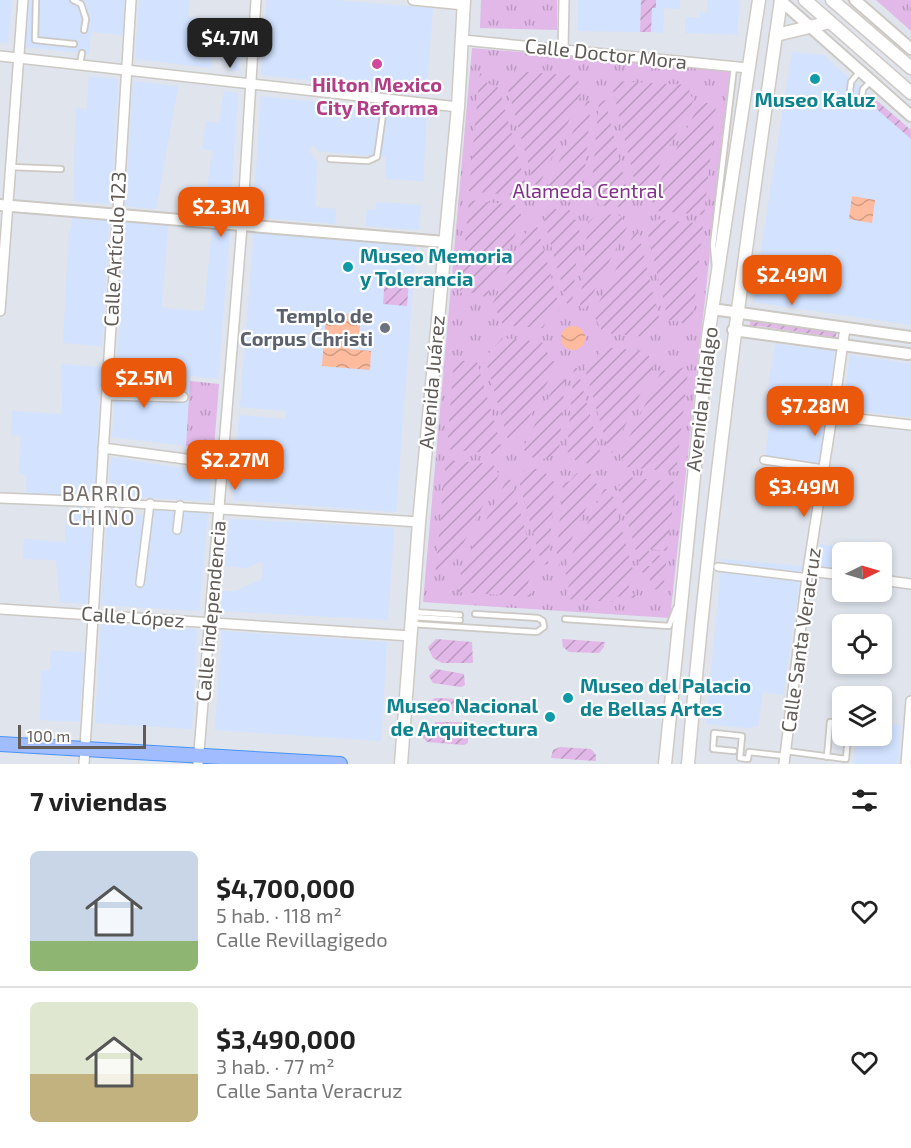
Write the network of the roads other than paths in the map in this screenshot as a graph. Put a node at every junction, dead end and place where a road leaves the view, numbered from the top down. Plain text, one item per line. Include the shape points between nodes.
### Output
1 (23, 0) edge
2 (36, 0) edge
3 (73, 0) edge
4 (131, 0) edge
5 (256, 0) edge
6 (413, 0) edge
7 (564, 0) edge
8 (781, 0) edge
9 (805, 0) edge
10 (832, 0) edge
11 (855, 0) edge
12 (464, 2) edge
13 (758, 2) edge
14 (830, 22) junction
15 (808, 26) junction
16 (84, 30) dead end
17 (776, 35) junction
18 (463, 40) junction
19 (74, 44) dead end
20 (911, 49) edge
21 (563, 50) junction
22 (82, 53) dead end
23 (0, 56) edge
24 (19, 58) junction
25 (80, 65) junction
26 (734, 67) junction
27 (748, 68) junction
28 (911, 68) edge
29 (126, 71) junction
30 (860, 72) junction
31 (871, 81) junction
32 (249, 85) junction
33 (850, 91) dead end
34 (911, 93) edge
35 (862, 96) dead end
36 (385, 100) junction
37 (458, 108) junction
38 (911, 116) edge
39 (330, 159) dead end
40 (11, 167) junction
41 (61, 169) dead end
42 (4, 206) edge
43 (117, 215) junction
44 (242, 226) junction
45 (445, 242) junction
46 (2, 268) edge
47 (716, 283) junction
48 (712, 309) junction
49 (0, 311) edge
50 (735, 312) junction
51 (845, 328) junction
52 (733, 330) junction
53 (911, 337) edge
54 (843, 345) junction
55 (908, 354) dead end
56 (107, 395) junction
57 (183, 397) dead end
58 (833, 408) junction
59 (911, 425) edge
60 (103, 448) junction
61 (764, 460) dead end
62 (223, 464) junction
63 (824, 469) junction
64 (0, 498) edge
65 (100, 502) junction
66 (150, 503) junction
67 (180, 505) junction
68 (220, 509) junction
69 (419, 522) junction
70 (177, 530) dead end
71 (718, 567) dead end
72 (805, 574) junction
73 (832, 575) edge
74 (892, 581) edge
75 (140, 583) dead end
76 (911, 584) edge
77 (681, 595) junction
78 (0, 609) edge
79 (475, 614) dead end
80 (93, 615) junction
81 (460, 618) dead end
82 (565, 620) dead end
83 (209, 623) junction
84 (412, 623) junction
85 (911, 701) edge
86 (832, 722) edge
87 (909, 741) edge
88 (0, 744) edge
89 (847, 746) edge
90 (85, 749) junction
91 (734, 751) dead end
92 (785, 757) edge
93 (827, 757) junction
94 (199, 760) edge
95 (84, 764) edge
96 (340, 764) edge
97 (401, 764) edge
98 (665, 764) edge
99 (688, 764) edge
100 (906, 764) edge

1 - 24 street
2 - 19 lane via 35,40
3 - 16 lane via 81,4 86,19
4 - 29 street, Calle Artículo 123
5 - 32 street, Calle Independencia
6 - 12 street
7 - 21 street
8 - 15 street
8 - 17 main road, Avenida Hidalgo
9 - 14 main road
10 - 28 main road
11 - 20 street
12 - 18 main road, Avenida Juárez
13 - 27 main road, Avenida Hidalgo
14 - 15 main road
14 - 34 main road
15 - 17 main road
15 - 30 street
17 - 50 main road, Avenida Hidalgo
18 - 21 street, Calle Doctor Mora
18 - 37 main road, Avenida Juárez
21 - 26 street, Calle Doctor Mora
22 - 25 lane
23 - 24 street
24 - 25 street
24 - 40 street
25 - 29 street
26 - 27 street, Calle Doctor Mora
26 - 47 lane via 713,245
27 - 47 main road, Avenida Hidalgo
29 - 32 street
29 - 43 street, Calle Artículo 123
30 - 31 street
30 - 33 lane via 851,82
31 - 35 lane
31 - 38 street
32 - 36 street
32 - 44 street, Calle Independencia
36 - 37 street
36 - 39 lane via 377,157 368,161
37 - 45 main road, Avenida Juárez
40 - 41 lane
40 - 42 street
42 - 43 street
42 - 46 street
43 - 44 street
43 - 56 street, Calle Artículo 123
44 - 45 street
44 - 62 street, Calle Independencia
45 - 69 main road, Avenida Juárez
46 - 49 street
47 - 48 main road, Avenida Hidalgo
48 - 50 street
48 - 77 main road, Avenida Hidalgo
50 - 51 street
50 - 52 main road, Avenida Hidalgo
51 - 53 street
51 - 54 street, Calle Santa Veracruz
52 - 54 street
52 - 99 main road, Avenida Hidalgo
54 - 55 street
54 - 58 street, Calle Santa Veracruz
56 - 57 street
56 - 60 street, Calle Artículo 123
58 - 59 street
58 - 63 street, Calle Santa Veracruz
60 - 62 street
60 - 65 street, Calle Artículo 123
61 - 63 street
62 - 68 street, Calle Independencia
63 - 72 street, Calle Santa Veracruz
64 - 65 street
65 - 66 street
65 - 80 street, Calle Artículo 123
66 - 67 street
66 - 75 street
67 - 68 street
67 - 70 street
68 - 69 street
68 - 83 street, Calle Independencia
69 - 84 main road, Avenida Juárez
71 - 72 street
72 - 73 street
72 - 92 street, Calle Santa Veracruz
74 - 76 street
77 - 82 lane via 669,626
77 - 98 main road, Avenida Hidalgo
78 - 80 street, Calle López
79 - 84 lane via 538,618 544,627 537,632
80 - 83 street, Calle López
80 - 90 street, Calle Artículo 123
81 - 84 lane
83 - 84 street, Calle López
83 - 94 street, Calle Independencia
84 - 97 main road, Avenida Juárez
85 - 87 street
86 - 93 lane
87 - 100 street
88 - 90 main road
89 - 93 lane via 846,759
90 - 94 main road
90 - 95 street, Calle Artículo 123
91 - 92 lane via 712,749 714,733 742,736 740,758 748,759 749,752
92 - 93 lane
94 - 96 main road

